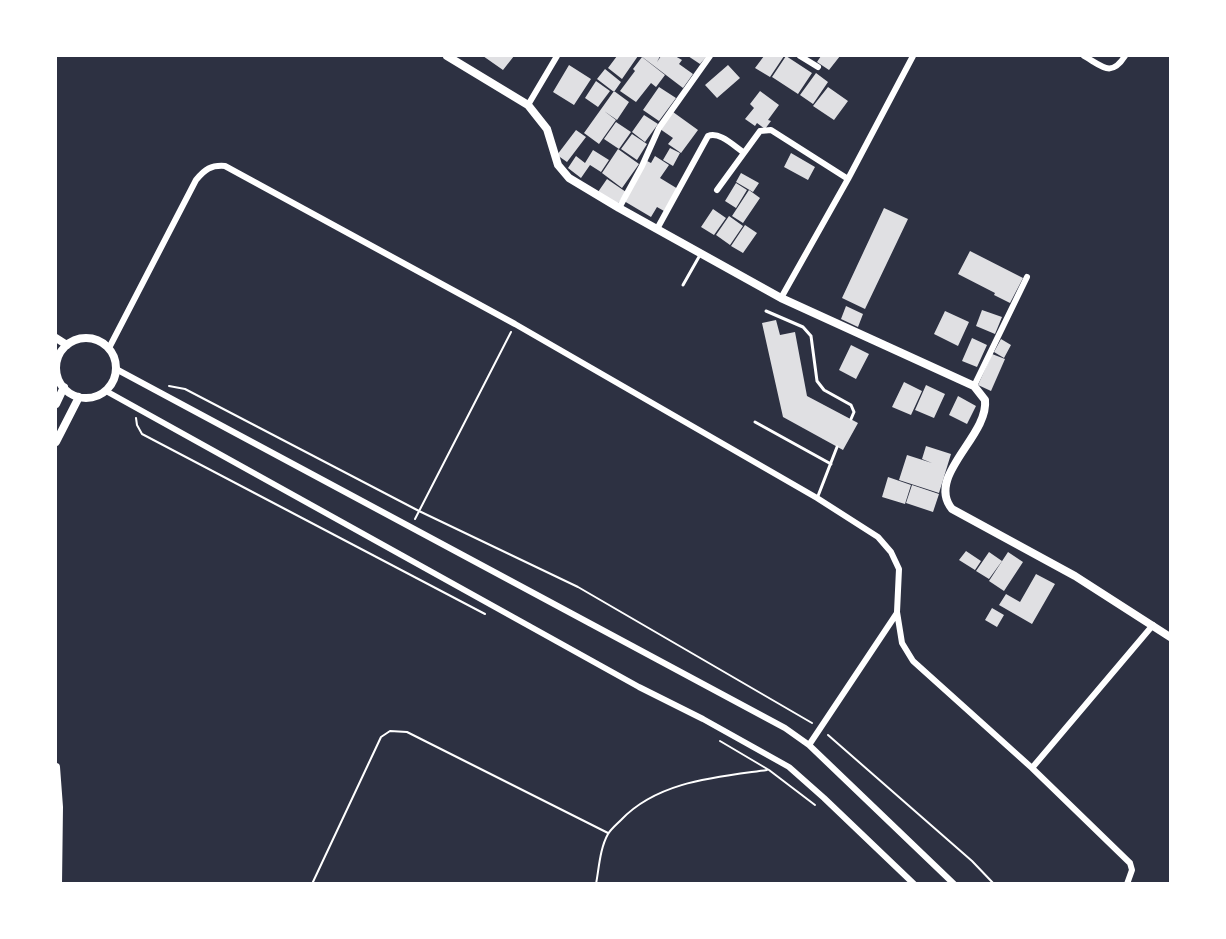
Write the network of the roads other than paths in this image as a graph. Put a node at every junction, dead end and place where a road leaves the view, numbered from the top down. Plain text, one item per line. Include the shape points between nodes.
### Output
1 (447, 56) edge
2 (557, 56) edge
3 (710, 56) edge
4 (800, 56) edge
5 (913, 56) edge
6 (1084, 56) edge
7 (1125, 56) edge
8 (818, 67) dead end
9 (528, 105) junction
10 (743, 152) junction
11 (848, 179) junction
12 (717, 190) dead end
13 (619, 208) junction
14 (657, 229) junction
15 (701, 254) junction
16 (1027, 277) dead end
17 (683, 285) dead end
18 (781, 298) junction
19 (766, 311) dead end
20 (56, 338) edge
21 (67, 345) junction
22 (109, 348) junction
23 (56, 365) edge
24 (116, 369) junction
25 (974, 386) junction
26 (64, 387) junction
27 (106, 390) junction
28 (79, 397) junction
29 (56, 404) edge
30 (850, 419) dead end
31 (755, 422) dead end
32 (56, 442) edge
33 (837, 447) dead end
34 (831, 465) junction
35 (817, 498) junction
36 (897, 612) junction
37 (1153, 625) junction
38 (1170, 637) edge
39 (809, 745) junction
40 (56, 767) edge
41 (1032, 768) junction
42 (58, 884) edge
43 (914, 884) edge
44 (954, 884) edge
45 (1127, 884) edge

1 - 9 street
2 - 9 street
3 - 13 street via 658,128
4 - 8 street
5 - 11 street
6 - 7 street via 1114,69
9 - 13 street via 547,129 563,173
10 - 11 street via 760,131 771,130
10 - 12 street
10 - 14 street via 718,135 708,136
11 - 18 street
13 - 14 street
14 - 15 street
15 - 17 lane
15 - 18 street
16 - 25 street
18 - 25 street
19 - 30 lane via 803,327 811,336 817,381 824,390 851,405 854,412
20 - 21 street
21 - 22 street via 89,339
21 - 23 street
22 - 24 street
22 - 35 street via 196,180 214,165 225,166 515,324
23 - 26 street
24 - 27 street via 114,381
24 - 39 street via 785,728
25 - 37 street via 985,400 984,413 946,481 946,502 959,514 1075,576
26 - 28 street
26 - 29 street
27 - 28 street via 98,396
27 - 43 street via 789,767
28 - 32 street
31 - 34 lane
33 - 34 lane
34 - 35 lane
35 - 36 street via 878,537 891,552 899,569
36 - 39 street
36 - 41 street via 902,644 913,661
37 - 38 street
37 - 41 street
39 - 44 street
40 - 42 street
41 - 45 street via 1130,863

